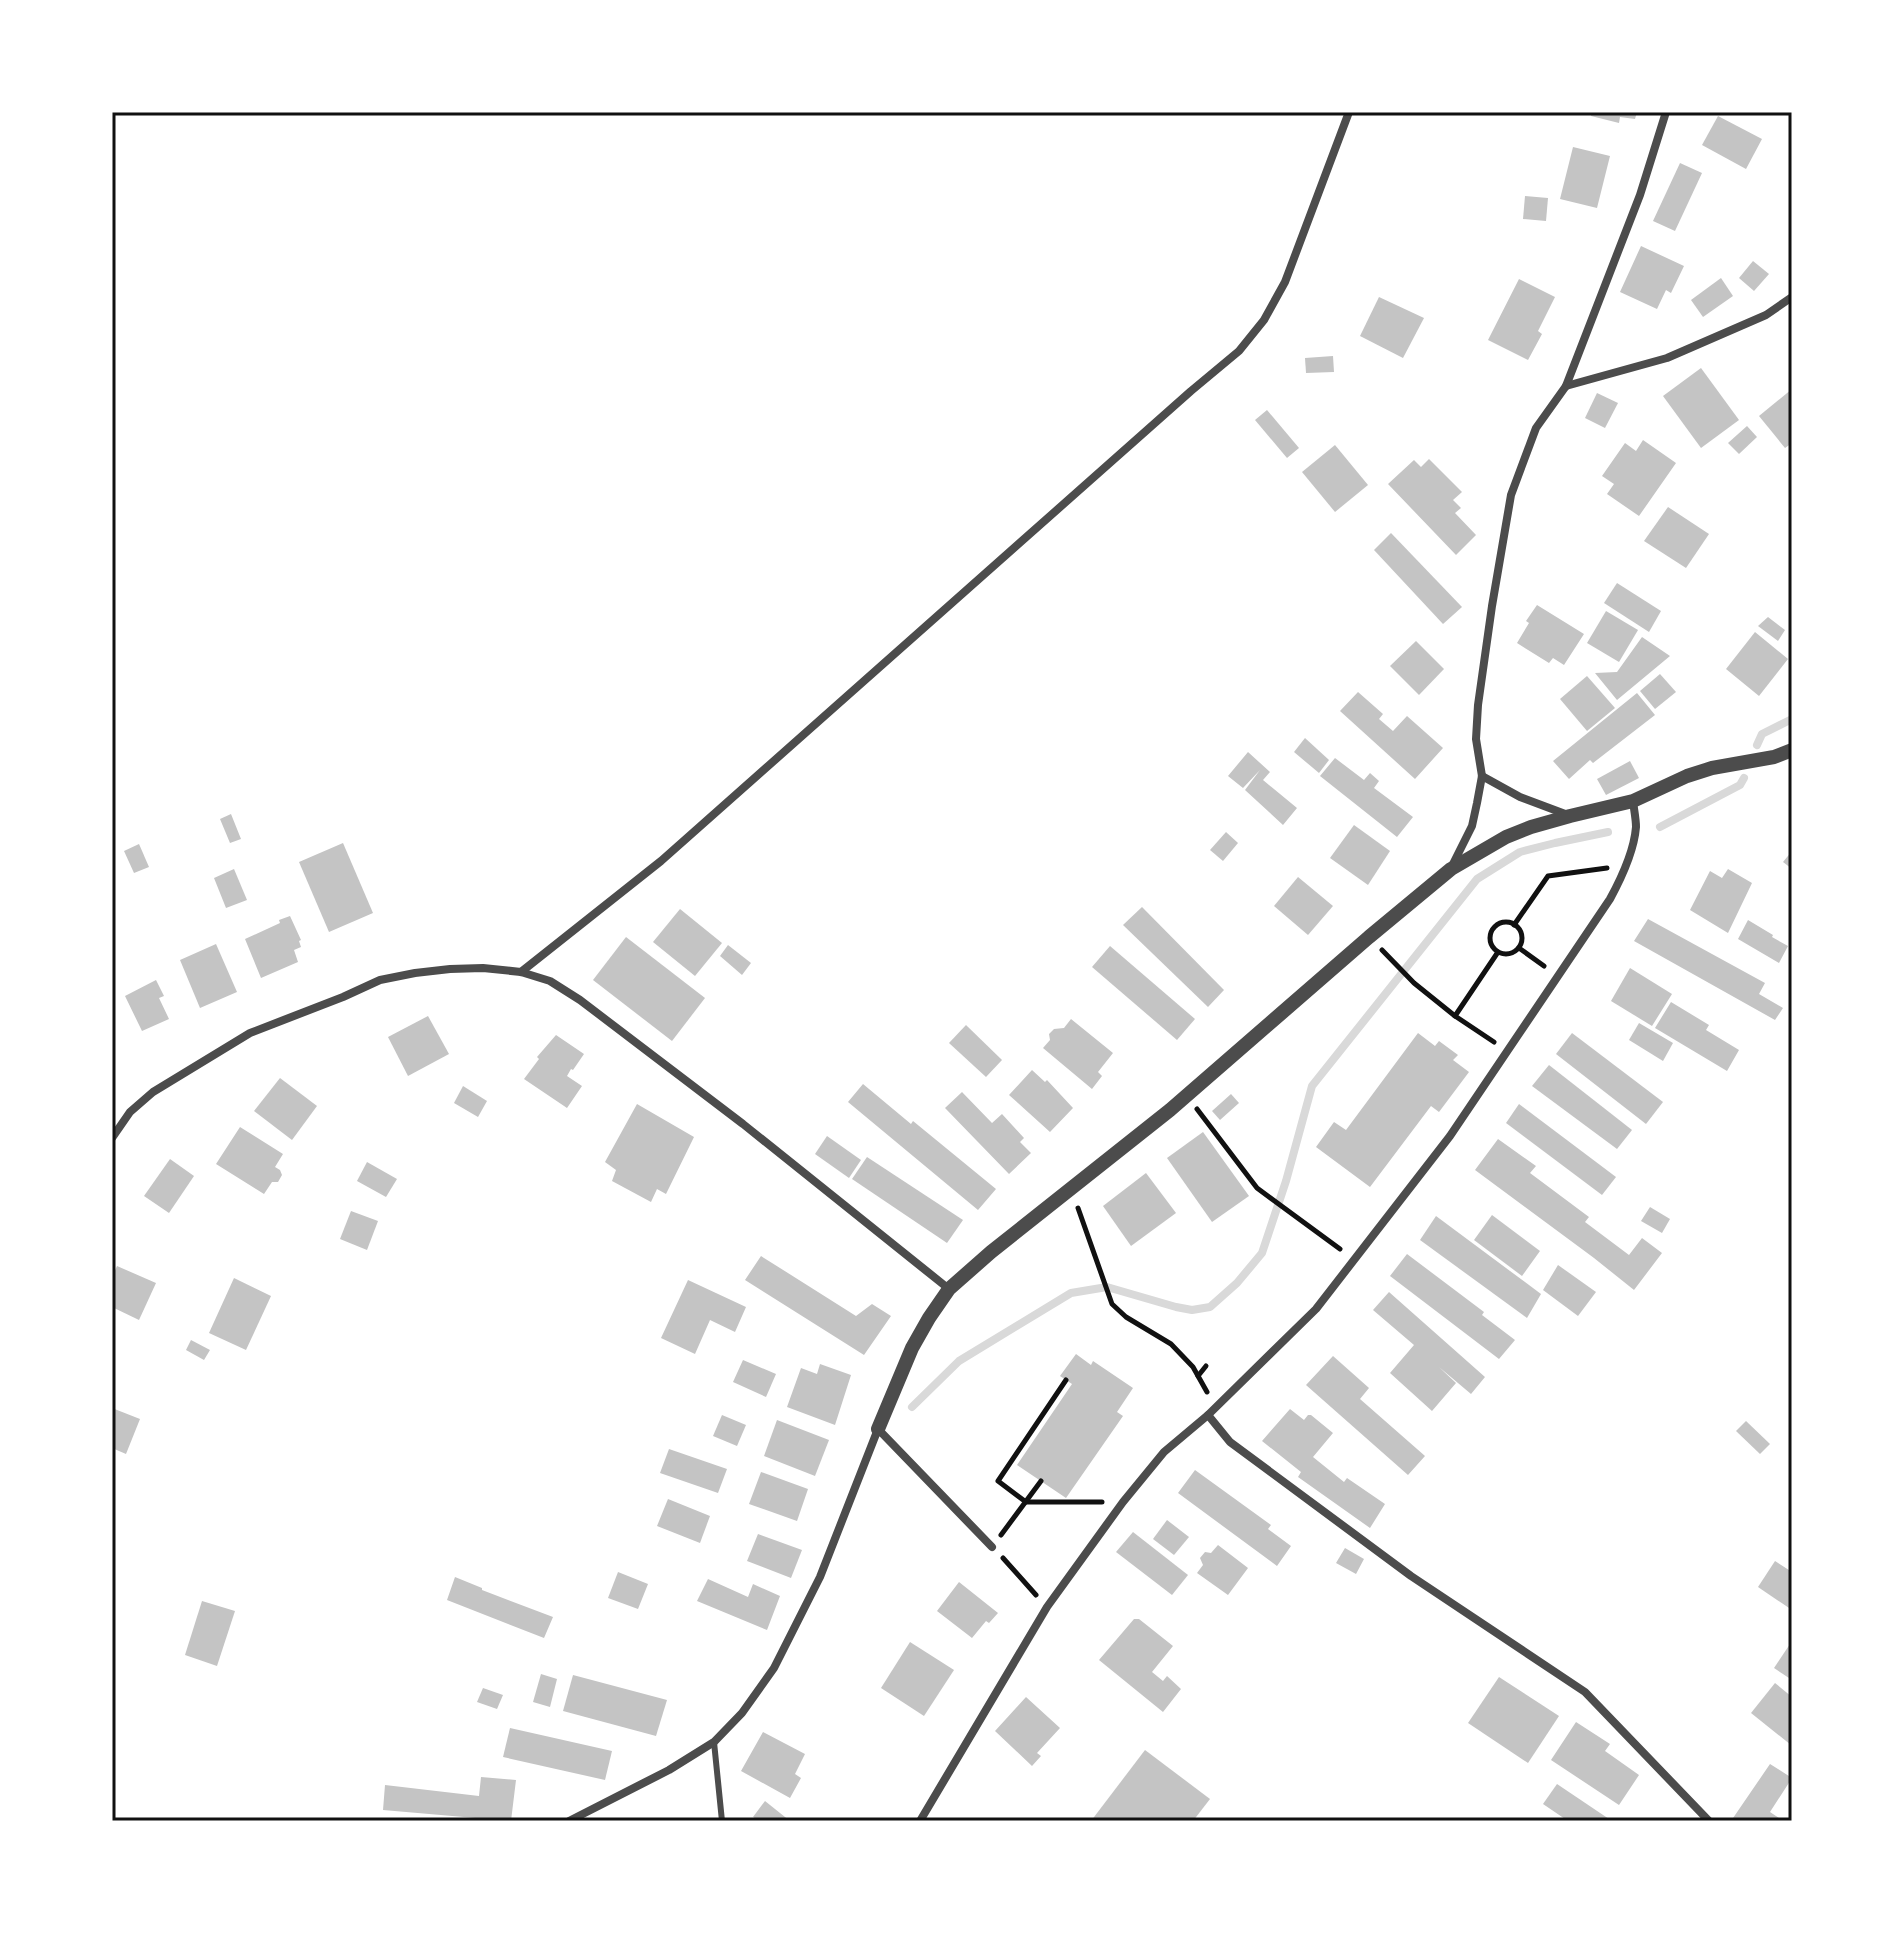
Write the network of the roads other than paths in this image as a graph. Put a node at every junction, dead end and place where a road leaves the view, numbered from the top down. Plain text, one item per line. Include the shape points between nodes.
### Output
1 (1349, 112) edge
2 (1666, 112) edge
3 (1792, 297) edge
4 (1566, 386) junction
5 (1792, 750) edge
6 (1482, 776) junction
7 (1633, 801) junction
8 (1570, 816) junction
9 (1451, 869) junction
10 (521, 972) junction
11 (113, 1135) edge
12 (949, 1289) junction
13 (1208, 1415) junction
14 (878, 1429) junction
15 (992, 1547) road end
16 (714, 1742) junction
17 (569, 1821) edge
18 (722, 1821) edge
19 (920, 1821) edge
20 (1709, 1821) edge

1 - 10 street via 1285,282 1239,351 661,861
2 - 4 street via 1640,195
3 - 4 street via 1766,315 1667,358
4 - 6 street via 1536,428 1511,495 1478,705
5 - 7 street via 1687,776
6 - 8 street
6 - 9 street via 1472,826
7 - 8 street
7 - 13 street via 1632,848 1610,899 1450,1136 1316,1309
8 - 9 street via 1506,837
9 - 12 street via 1186,1096
10 - 11 street via 450,969 380,980 250,1033 153,1092
10 - 12 street via 550,981 580,1000
12 - 14 street via 912,1348
13 - 19 street via 1164,1452 1047,1607
13 - 20 street via 1230,1442 1411,1576 1585,1692
14 - 15 street
14 - 16 street via 820,1577 774,1668
16 - 17 street
16 - 18 lane

